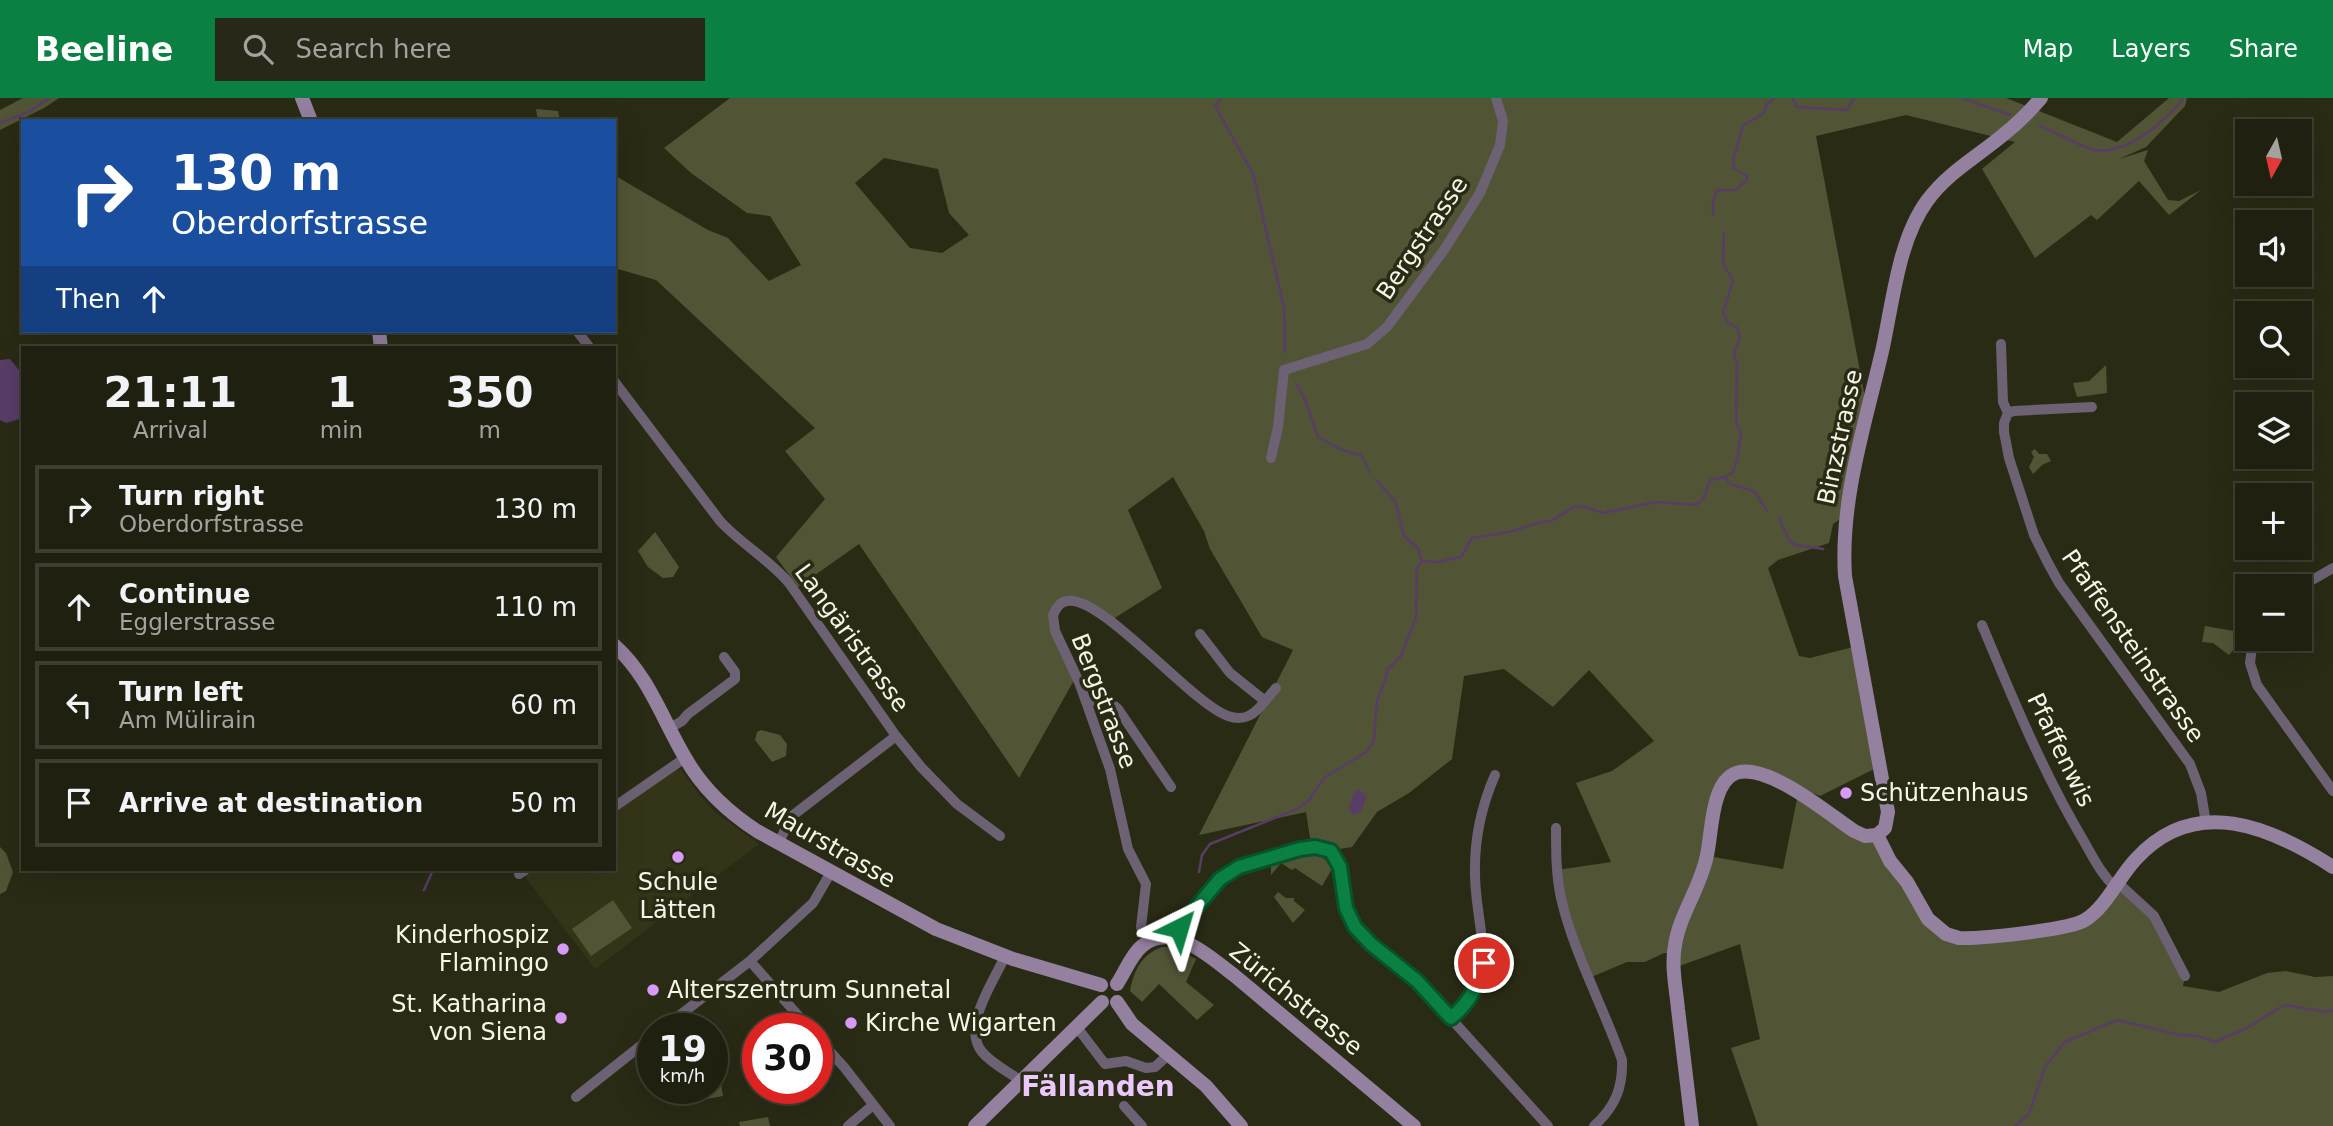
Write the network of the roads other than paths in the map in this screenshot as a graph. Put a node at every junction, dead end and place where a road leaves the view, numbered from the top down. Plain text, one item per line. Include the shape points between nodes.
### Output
1 (302, 98) edge
2 (1496, 98) edge
3 (2041, 98) edge
4 (310, 119) edge
5 (2001, 344) dead end
6 (616, 384) edge
7 (2092, 407) dead end
8 (2008, 413) junction
9 (1271, 458) dead end
10 (2333, 568) edge
11 (2312, 580) edge
12 (1982, 625) dead end
13 (1200, 634) dead end
14 (616, 647) edge
15 (2251, 651) edge
16 (724, 657) dead end
17 (1276, 688) dead end
18 (1265, 701) junction
19 (1087, 703) junction
20 (670, 728) junction
21 (896, 736) junction
22 (685, 758) junction
23 (1495, 775) dead end
24 (1171, 786) dead end
25 (2333, 792) edge
26 (616, 806) edge
27 (2206, 823) junction
28 (1556, 828) dead end
29 (1877, 835) junction
30 (1000, 836) dead end
31 (778, 844) junction
32 (2333, 867) edge
33 (831, 872) junction
34 (2116, 884) junction
35 (1175, 938) junction
36 (1150, 941) junction
37 (1005, 956) junction
38 (750, 961) junction
39 (2185, 975) dead end
40 (1117, 984) junction
41 (1101, 985) junction
42 (1110, 1002) junction
43 (683, 1013) edge
44 (796, 1013) edge
45 (1451, 1018) junction
46 (1076, 1026) junction
47 (637, 1049) edge
48 (1168, 1055) junction
49 (833, 1056) edge
50 (1021, 1082) junction
51 (576, 1097) dead end
52 (873, 1105) junction
53 (1124, 1106) dead end
54 (1236, 1124) edge
55 (848, 1126) edge
56 (890, 1126) edge
57 (975, 1126) edge
58 (1142, 1126) edge
59 (1414, 1126) edge
60 (1548, 1126) edge
61 (1594, 1126) edge
62 (1692, 1126) edge

1 - 4 main road
2 - 9 street, Bergstrasse via 1503,121 1500,145 1480,193 1387,327 1367,344 1284,370
3 - 29 main road, Binzstrasse via 2006,134 1942,183 1913,225 1852,481 1844,539 1845,576 1888,812 1885,828
5 - 8 street, Pfaffensteinstrasse via 2003,402
6 - 21 street, Langäristrasse via 720,522 789,583
7 - 8 street
8 - 27 street, Pfaffensteinstrasse via 2004,432 2009,458 2034,536 2059,583 2190,764
10 - 11 street
12 - 34 street, Pfaffenwis via 2036,753 2084,843 2106,878
13 - 18 street via 1230,673
14 - 20 main road, Maurstrasse via 645,681
15 - 25 street via 2257,685
16 - 20 street via 735,679
17 - 18 street
18 - 19 street, Bergstrasse via 1254,714 1228,716 1207,704 1110,621 1081,603 1068,601 1056,609 1052,623
19 - 24 street via 1100,700 1118,709
19 - 36 street, Bergstrasse via 1110,769 1128,849 1146,884 1141,927
20 - 22 main road, Maurstrasse
21 - 30 street via 939,787
21 - 31 street, Langäristrasse via 792,816
22 - 26 street
22 - 31 main road, Maurstrasse via 732,814
23 - 45 street via 1483,805 1476,850 1484,963 1469,1000
27 - 32 main road via 2253,826
27 - 34 main road via 2175,831 2154,843
28 - 61 street via 1562,899 1622,1060 1617,1099
29 - 34 main road via 1928,919 1953,936 2079,923
29 - 62 main road via 1854,831 1767,776 1740,772 1723,784 1705,863 1682,918 1674,953
31 - 33 main road, Maurstrasse
33 - 37 main road, Maurstrasse via 924,924
33 - 38 street via 813,903
34 - 39 street, Pfaffenwis via 2154,916
35 - 36 main road
35 - 45 street via 1229,872 1261,859 1315,847 1331,851 1340,867 1346,908 1355,927
35 - 59 main road, Zürichstrasse via 1235,976
36 - 40 main road via 1139,948
37 - 41 main road, Maurstrasse
37 - 50 street via 981,1006 976,1037 986,1056
38 - 43 street
38 - 44 street
40 - 41 main road
40 - 42 main road via 1122,992
41 - 42 main road via 1098,996
42 - 46 main road
42 - 48 main road
45 - 60 street
46 - 48 street via 1105,1064 1126,1061 1154,1068
46 - 50 main road
47 - 51 street
48 - 54 main road via 1206,1086
49 - 52 street
50 - 57 main road
52 - 55 street
52 - 56 street
53 - 58 street

